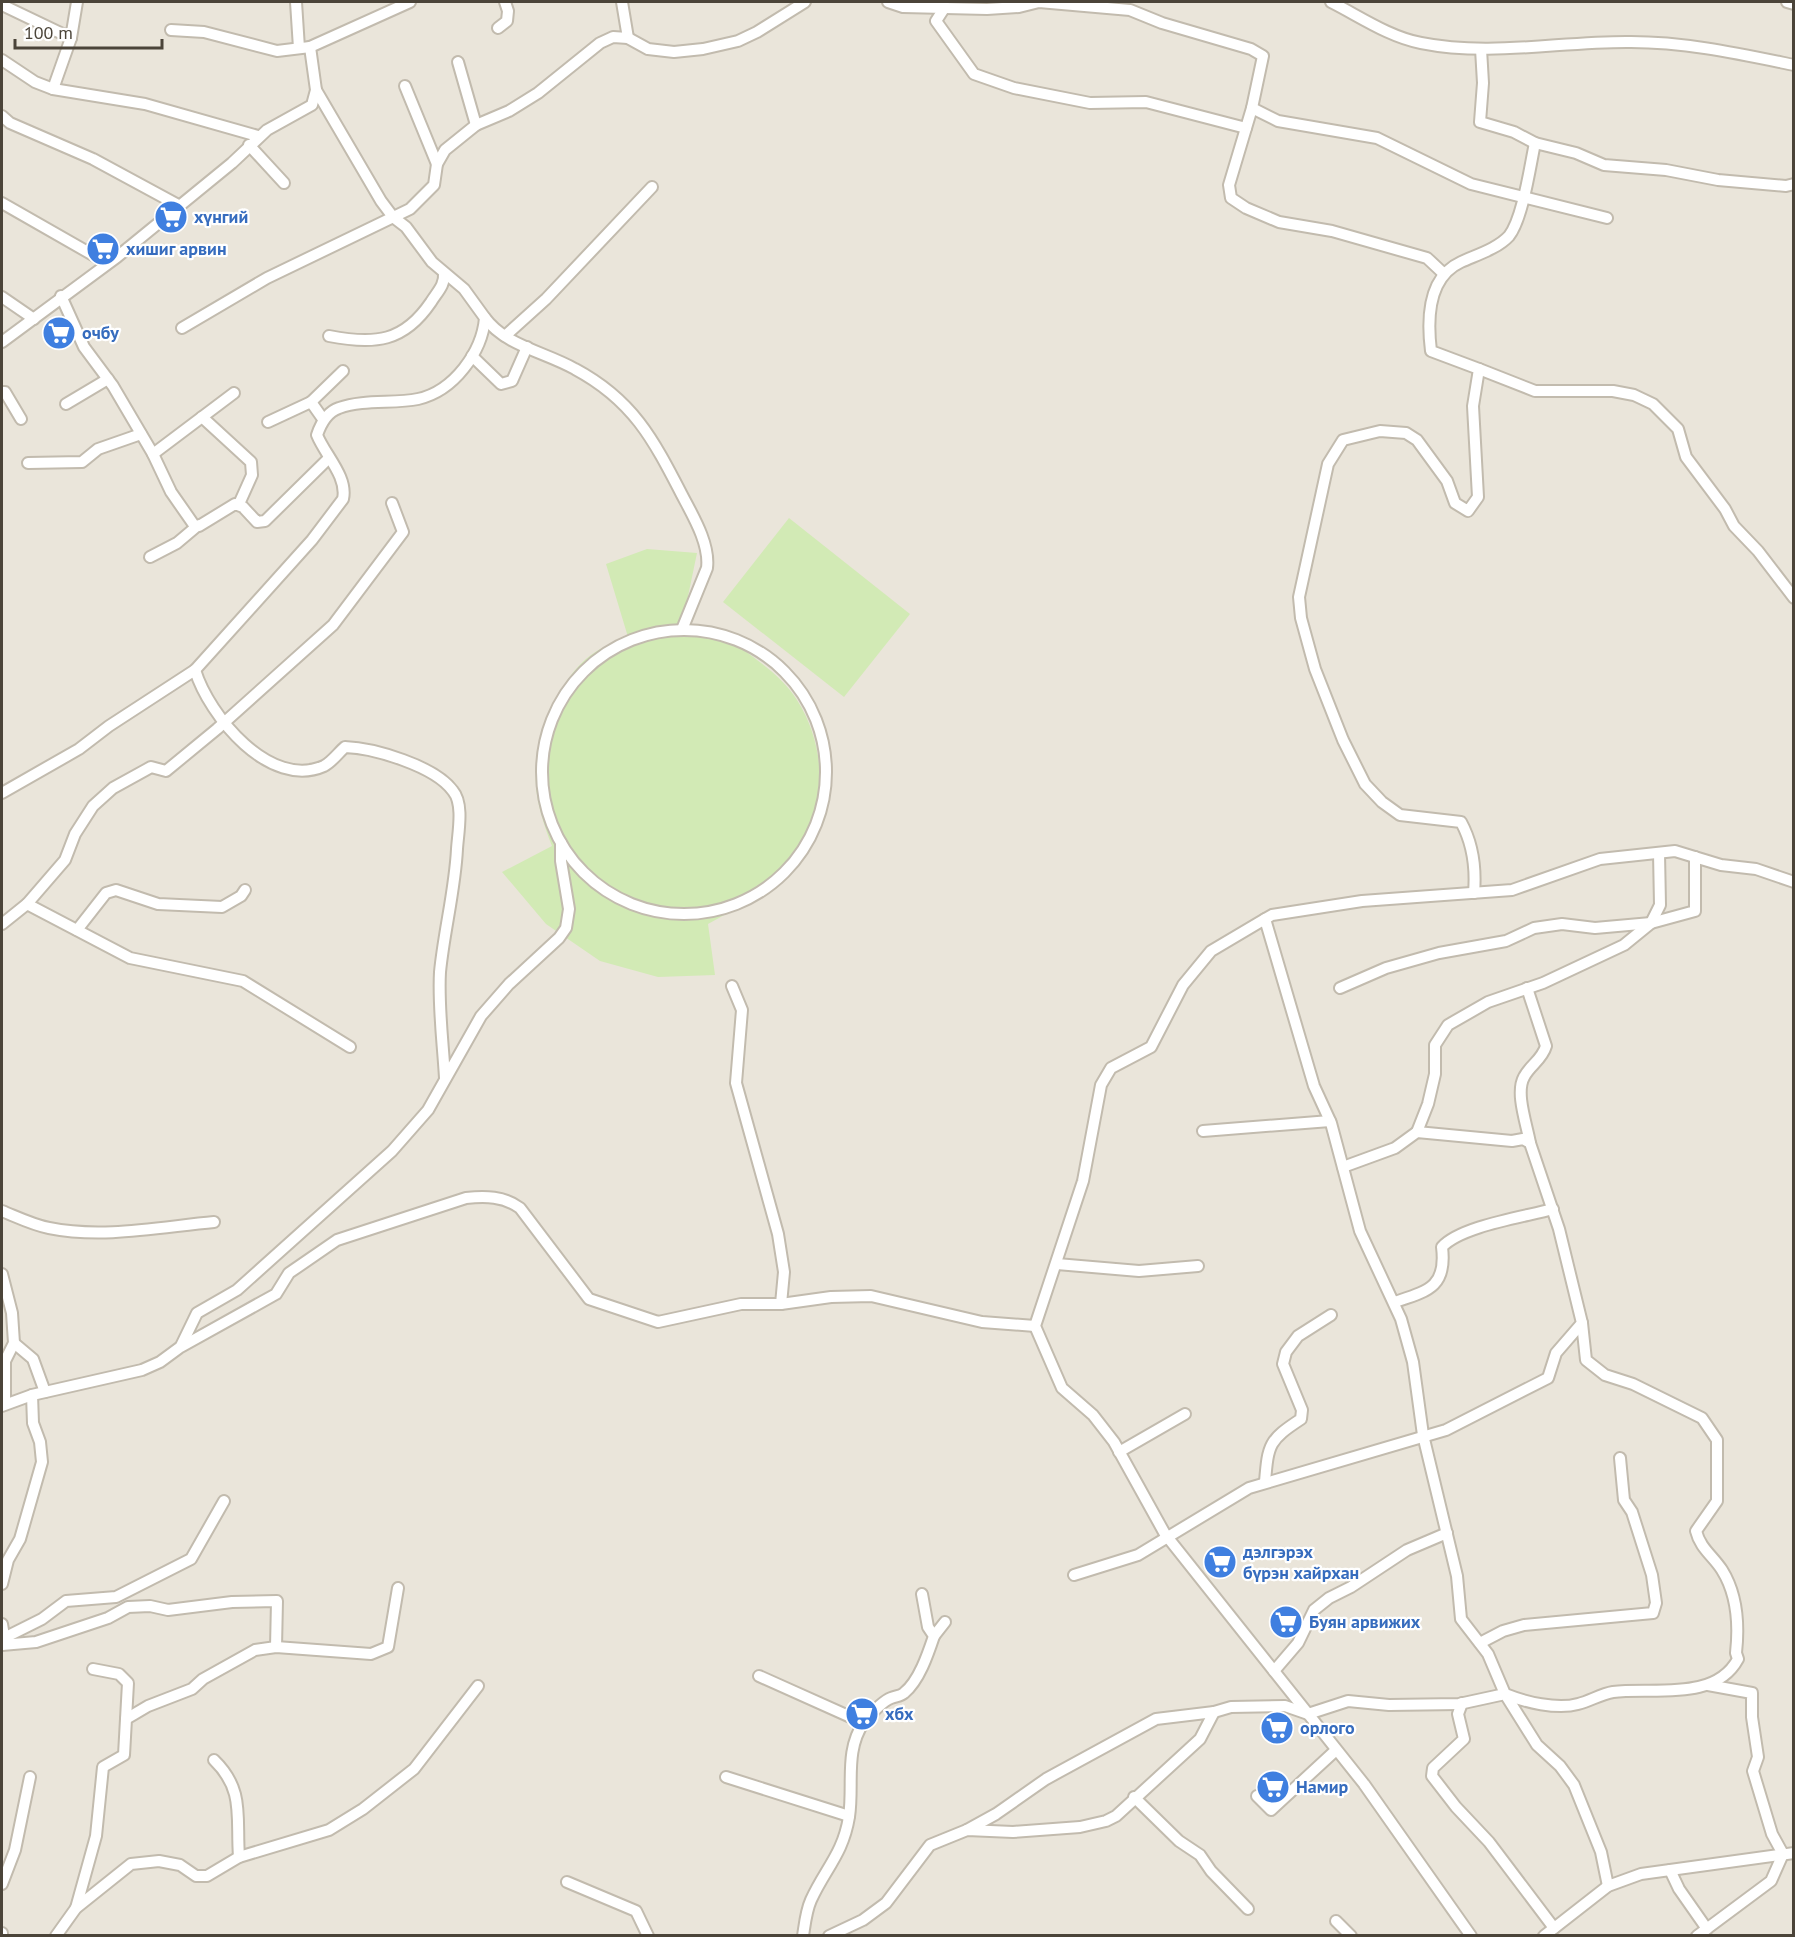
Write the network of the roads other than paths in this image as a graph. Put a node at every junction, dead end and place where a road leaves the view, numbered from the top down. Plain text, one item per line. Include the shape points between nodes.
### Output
1 (77, 2) edge
2 (296, 2) edge
3 (410, 2) edge
4 (505, 2) edge
5 (622, 2) edge
6 (805, 2) edge
7 (888, 2) edge
8 (1333, 2) edge
9 (1787, 2) edge
10 (1794, 4) edge
11 (2, 5) edge
12 (1131, 6) edge
13 (945, 7) junction
14 (498, 28) dead end
15 (171, 30) dead end
16 (71, 38) junction
17 (628, 38) junction
18 (305, 47) junction
19 (1481, 50) junction
20 (2, 60) edge
21 (458, 62) dead end
22 (1794, 65) edge
23 (405, 86) dead end
24 (53, 89) junction
25 (316, 90) junction
26 (1252, 108) junction
27 (2, 116) edge
28 (476, 125) junction
29 (1246, 128) junction
30 (258, 136) junction
31 (1535, 143) junction
32 (249, 146) junction
33 (436, 164) junction
34 (284, 183) dead end
35 (1794, 184) edge
36 (652, 187) dead end
37 (1524, 199) junction
38 (2, 203) edge
39 (178, 205) junction
40 (393, 217) junction
41 (1607, 218) dead end
42 (106, 262) junction
43 (444, 273) junction
44 (1443, 273) junction
45 (2, 297) edge
46 (62, 297) junction
47 (485, 318) junction
48 (34, 319) junction
49 (182, 328) dead end
50 (329, 336) dead end
51 (505, 336) junction
52 (2, 342) edge
53 (527, 348) junction
54 (472, 356) junction
55 (1479, 369) junction
56 (342, 371) dead end
57 (108, 379) junction
58 (2, 392) edge
59 (234, 393) dead end
60 (311, 402) junction
61 (66, 404) dead end
62 (202, 417) junction
63 (21, 419) dead end
64 (323, 419) junction
65 (268, 422) dead end
66 (141, 434) junction
67 (153, 454) junction
68 (329, 458) junction
69 (28, 463) dead end
70 (392, 503) dead end
71 (239, 504) junction
72 (196, 527) junction
73 (150, 557) dead end
74 (1794, 598) edge
75 (683, 627) junction
76 (195, 670) junction
77 (223, 723) junction
78 (2, 793) edge
79 (561, 843) junction
80 (1659, 853) junction
81 (1695, 857) junction
82 (1794, 882) edge
83 (245, 890) dead end
84 (1474, 893) junction
85 (27, 904) junction
86 (1265, 920) junction
87 (2, 924) edge
88 (1651, 924) junction
89 (77, 930) junction
90 (732, 986) dead end
91 (1340, 988) dead end
92 (1527, 988) junction
93 (350, 1047) dead end
94 (445, 1078) junction
95 (1330, 1121) junction
96 (1203, 1131) dead end
97 (1417, 1132) junction
98 (1530, 1143) junction
99 (1343, 1167) junction
100 (1553, 1209) junction
101 (2, 1211) edge
102 (214, 1222) dead end
103 (1057, 1264) junction
104 (1198, 1266) dead end
105 (2, 1274) edge
106 (1395, 1302) junction
107 (781, 1304) junction
108 (7, 1315) edge
109 (1331, 1315) dead end
110 (1582, 1323) junction
111 (1035, 1326) junction
112 (14, 1343) junction
113 (179, 1348) junction
114 (45, 1392) junction
115 (32, 1395) junction
116 (3, 1405) edge
117 (1185, 1414) dead end
118 (1424, 1438) junction
119 (1119, 1452) junction
120 (1620, 1458) dead end
121 (1265, 1482) junction
122 (224, 1501) dead end
123 (1447, 1533) junction
124 (1167, 1537) junction
125 (1074, 1575) dead end
126 (2, 1584) edge
127 (398, 1588) dead end
128 (922, 1594) dead end
129 (945, 1622) dead end
130 (2, 1624) edge
131 (934, 1636) junction
132 (1480, 1643) junction
133 (3, 1644) edge
134 (276, 1647) junction
135 (93, 1669) dead end
136 (1274, 1671) junction
137 (759, 1676) dead end
138 (1705, 1684) junction
139 (478, 1686) dead end
140 (1505, 1694) junction
141 (1462, 1703) junction
142 (1214, 1712) junction
143 (1308, 1714) junction
144 (126, 1719) junction
145 (864, 1723) junction
146 (1335, 1751) junction
147 (214, 1760) dead end
148 (30, 1777) dead end
149 (726, 1777) dead end
150 (1257, 1796) dead end
151 (1134, 1797) junction
152 (849, 1816) junction
153 (967, 1830) junction
154 (1788, 1854) edge
155 (239, 1857) junction
156 (1670, 1870) junction
157 (567, 1882) dead end
158 (2, 1884) edge
159 (1608, 1886) junction
160 (76, 1908) junction
161 (1248, 1909) dead end
162 (1336, 1921) dead end
163 (1554, 1928) junction
164 (1707, 1929) junction
165 (57, 1935) edge
166 (648, 1935) edge
167 (803, 1935) edge
168 (830, 1935) edge
169 (1351, 1935) edge
170 (1471, 1935) edge
171 (1544, 1935) edge
172 (1697, 1935) edge

1 - 16 street
2 - 18 street
3 - 18 street
4 - 14 street via 507,21
5 - 17 street
6 - 17 street via 757,32 703,50 648,49
7 - 13 street via 903,7
8 - 19 street via 1359,19 1420,43
9 - 10 street
11 - 16 street
12 - 13 street via 1040,2 987,9
12 - 26 street via 1162,23 1263,56
13 - 29 street via 936,21 974,74 1014,88 1090,103 1146,102
15 - 18 street via 204,32 277,51
16 - 24 street
17 - 28 street via 613,37 600,43 538,93
18 - 25 street
19 - 22 street via 1632,42 1686,46
19 - 31 street via 1480,122
20 - 24 street
21 - 28 street
23 - 33 street
24 - 30 street via 145,104
25 - 30 street via 312,105
25 - 40 street
26 - 29 street
26 - 37 street via 1278,121 1377,138 1471,184
27 - 39 street
28 - 33 street via 445,150
29 - 44 street via 1229,185 1231,198 1279,222 1332,231 1427,258
30 - 32 street
31 - 35 street via 1604,165 1666,170 1718,180
31 - 37 street
32 - 34 street
32 - 39 street
33 - 40 street via 434,185 410,209
36 - 51 street
37 - 41 street
37 - 44 street via 1509,236
38 - 42 street
39 - 42 street
40 - 43 street
40 - 49 street via 267,278
42 - 46 street
43 - 47 street via 464,288
43 - 50 street via 444,282 425,311 399,335 376,341
44 - 55 street via 1431,305 1431,351
45 - 48 street
46 - 48 street
46 - 57 street via 84,347
47 - 51 street
47 - 54 street via 484,333
48 - 52 street
51 - 53 street
53 - 54 street via 512,381 501,384
53 - 75 street via 604,385 630,408 651,436 691,512 708,557
54 - 64 street via 463,371 420,399 339,408
55 - 74 street via 1535,392 1613,391 1653,404 1678,429 1686,457 1734,526
55 - 84 street via 1473,406 1478,496 1468,511 1455,503 1447,481 1417,440 1406,433 1380,431 1343,440 1328,464 1299,597 1315,669 1365,784 1400,815 1461,822 1468,835 1476,875
56 - 60 street
57 - 61 street
57 - 66 street
58 - 63 street
59 - 62 street
60 - 64 street
60 - 65 street
62 - 67 street
62 - 71 street via 252,462 252,475
64 - 68 street via 317,435
66 - 67 street
66 - 69 street via 98,449 82,462
67 - 72 street via 171,492
68 - 71 street via 265,521 257,522
68 - 76 street via 343,484 343,500
70 - 77 street via 403,532 333,625
71 - 72 street
72 - 73 street via 177,543
75 - 79 street via 623,644 598,660 567,692 554,716 544,750 545,802
75 - 79 street via 737,640 762,653 783,669 809,703 818,724 826,770 820,810 803,851 768,888 714,910 685,913 651,911 623,902 598,887 573,862
76 - 77 street
76 - 78 street via 79,749
77 - 85 street via 166,771 151,767 114,788 93,806 75,834 65,860
77 - 94 street via 255,752 296,771 325,765 345,747 362,747 438,777 455,792 456,870 440,975
79 - 94 street via 569,909 566,928 481,1016
80 - 81 street via 1676,851
80 - 84 street via 1600,859 1512,890
80 - 88 street via 1660,905
81 - 82 street via 1721,866 1756,869
81 - 88 street via 1695,910
83 - 89 street via 222,907 158,904 116,890 106,893
84 - 86 street via 1362,901 1272,915
85 - 87 street
85 - 89 street
86 - 95 street via 1314,1086
86 - 103 street via 1211,951 1182,985 1152,1047 1111,1068 1101,1084 1083,1181
88 - 91 street via 1595,928 1562,924 1534,928 1506,941 1386,968
88 - 92 street via 1624,945
89 - 93 street via 129,957 243,981
90 - 107 street via 742,1010 736,1083 778,1234 784,1272
92 - 97 street via 1488,1002 1448,1025 1435,1045 1435,1074
92 - 98 street via 1546,1046 1543,1056 1524,1075 1520,1087
94 - 113 street via 428,1110 393,1151 237,1290 197,1313
95 - 96 street
95 - 99 street
97 - 98 street via 1523,1139
97 - 99 street via 1395,1148
98 - 100 street
99 - 106 street via 1360,1231
100 - 106 street via 1468,1233 1445,1244 1443,1272 1438,1279 1424,1292
100 - 110 street
101 - 102 street via 47,1228 76,1232
103 - 104 street via 1139,1270
103 - 111 street
105 - 108 street
106 - 118 street via 1413,1362
107 - 111 street via 871,1296 982,1322
107 - 113 street via 737,1304 658,1322 624,1313 589,1299 520,1208 505,1200 480,1196 337,1240 289,1273 276,1294
108 - 112 street
109 - 121 street via 1298,1336 1286,1352 1283,1364 1302,1410 1301,1419 1269,1445
110 - 118 street via 1556,1353 1548,1378
110 - 138 street via 1587,1360 1605,1375 1633,1384 1702,1418 1717,1440 1717,1501 1696,1531 1698,1541 1723,1570 1737,1614 1738,1659 1718,1680
111 - 119 street via 1062,1388 1093,1415
112 - 114 street via 33,1359
112 - 116 street via 4,1361
113 - 114 street via 142,1370
114 - 115 street
115 - 116 street
115 - 126 street via 33,1423 42,1462 20,1539 8,1560
117 - 119 street
118 - 121 street
118 - 123 street
119 - 124 street
120 - 132 street via 1624,1500 1632,1512 1652,1575 1656,1603 1653,1613 1524,1625
121 - 124 street
122 - 133 street via 191,1559 116,1597 66,1601 10,1635
123 - 132 street via 1461,1618
123 - 136 street via 1407,1550 1329,1598 1314,1610 1298,1643
124 - 125 street via 1138,1555
124 - 136 street
127 - 134 street via 388,1647 380,1651 347,1653
128 - 131 street via 928,1627
129 - 131 street
130 - 133 street
131 - 145 street via 913,1684 903,1695 890,1698
132 - 140 street
133 - 134 street via 36,1642 108,1618 128,1607 168,1610 277,1601
134 - 144 street via 255,1650 192,1689
135 - 144 street via 119,1674 128,1683
136 - 143 street
137 - 145 street
138 - 140 street via 1686,1689 1614,1692 1576,1705 1530,1702
138 - 154 street via 1752,1693 1758,1757 1753,1771 1772,1834
139 - 155 street via 414,1769 363,1809 329,1830
140 - 141 street
140 - 159 street via 1537,1745 1574,1785 1601,1852
141 - 143 street via 1389,1705 1348,1701
141 - 163 street via 1458,1714 1464,1739 1433,1768 1432,1776 1490,1842
142 - 143 street via 1261,1705 1292,1707
142 - 151 street via 1200,1739
142 - 153 street via 1155,1719 1046,1779
143 - 146 street
144 - 160 street via 124,1755 103,1767 96,1836
145 - 152 street via 850,1767
146 - 150 street via 1271,1810
146 - 170 street via 1364,1784
147 - 155 street via 227,1773 236,1794
148 - 158 street via 15,1850
149 - 152 street
151 - 153 street via 1116,1816 1097,1824 1013,1832
151 - 161 street via 1179,1841 1200,1855
152 - 167 street via 835,1862 808,1908
153 - 168 street via 930,1845 886,1903 863,1920
154 - 156 street
154 - 164 street via 1773,1879
155 - 160 street via 207,1875 196,1876 180,1864 131,1864
156 - 159 street via 1641,1874
156 - 164 street
157 - 166 street via 636,1911
159 - 163 street
160 - 165 street
162 - 169 street
163 - 171 street
164 - 172 street

